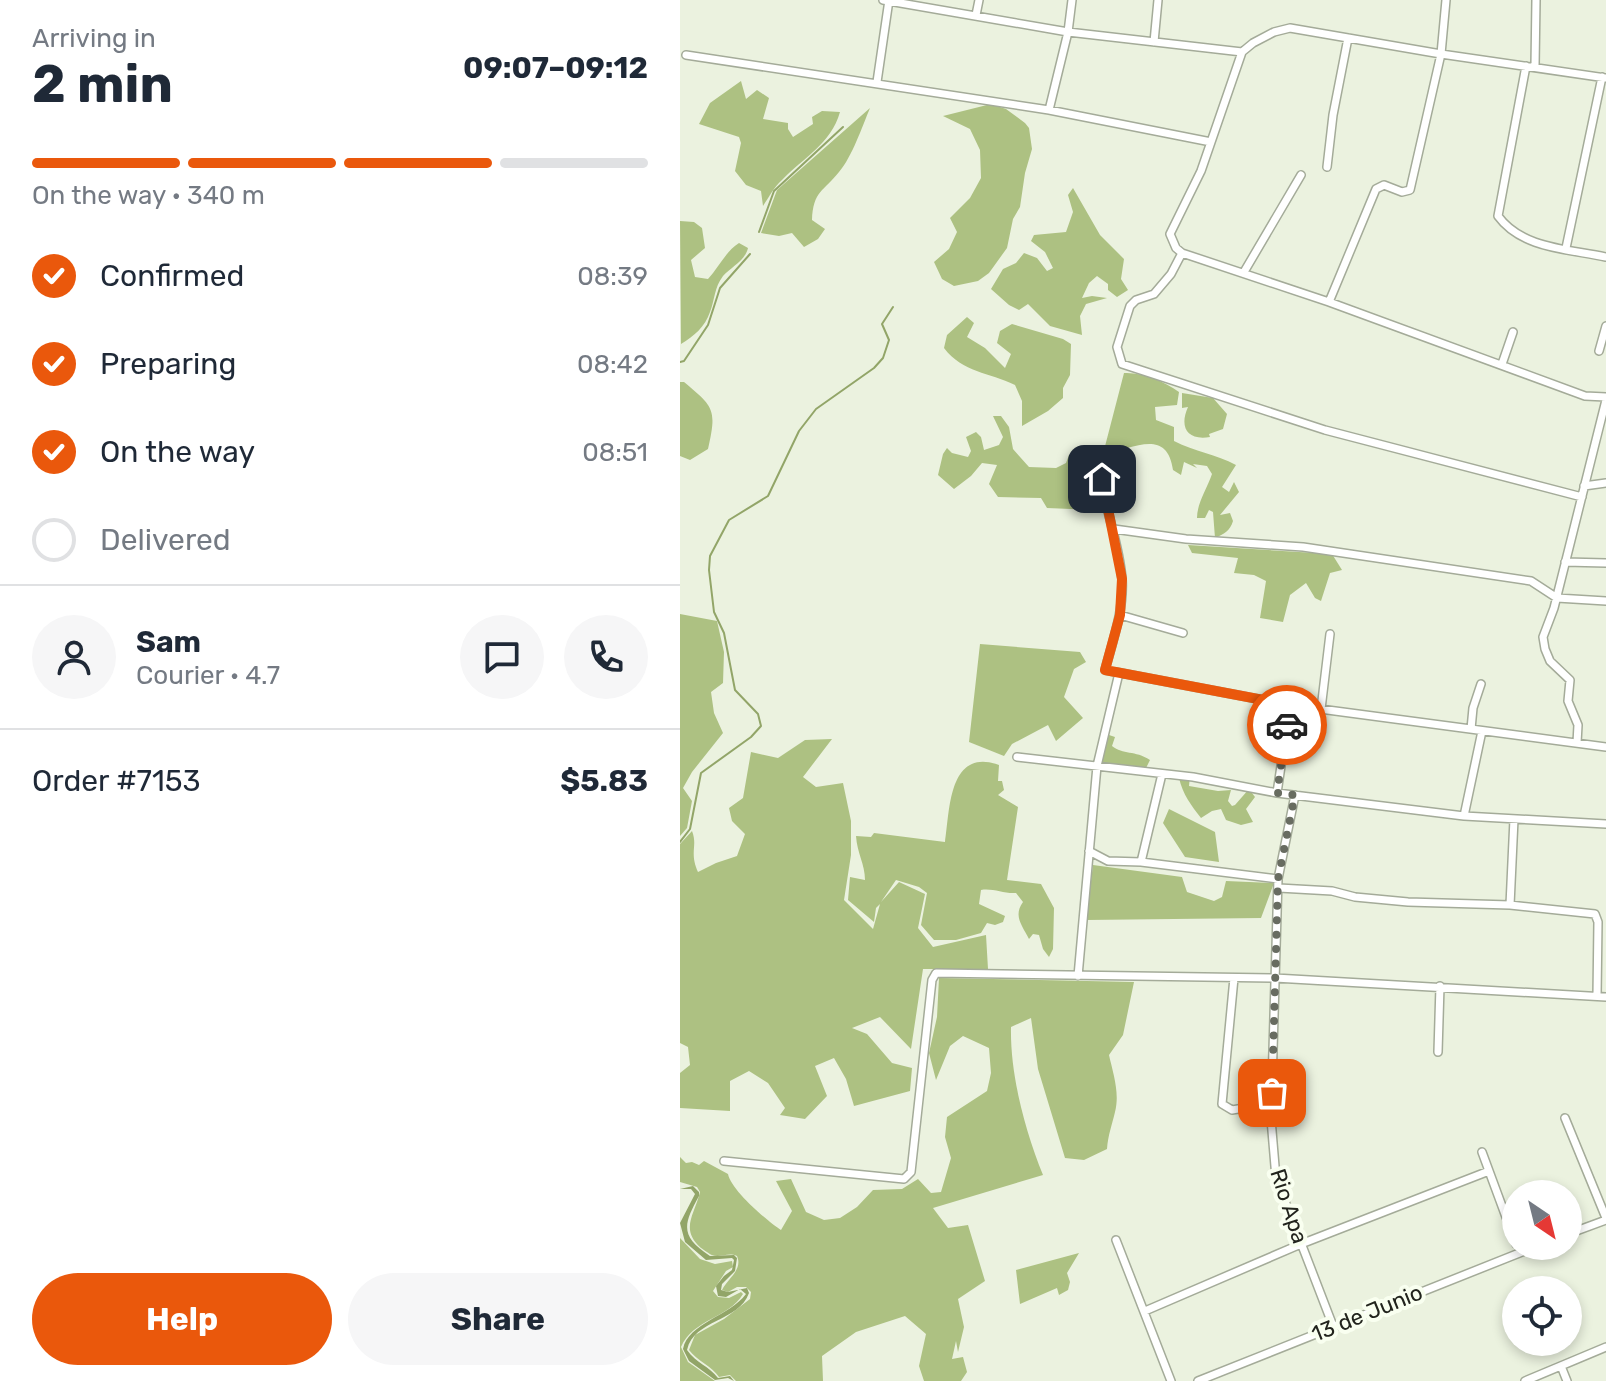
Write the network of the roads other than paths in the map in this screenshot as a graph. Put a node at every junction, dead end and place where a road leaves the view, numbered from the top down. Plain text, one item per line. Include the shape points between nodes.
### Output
1 (887, 0) edge
2 (979, 0) edge
3 (1072, 0) edge
4 (1158, 0) edge
5 (1446, 0) edge
6 (1536, 0) edge
7 (976, 15) junction
8 (1068, 32) junction
9 (1348, 38) junction
10 (1154, 42) junction
11 (1242, 52) junction
12 (1441, 54) junction
13 (686, 55) dead end
14 (1531, 66) junction
15 (1604, 78) edge
16 (877, 82) junction
17 (1049, 110) junction
18 (1211, 142) junction
19 (1327, 167) dead end
20 (1301, 175) dead end
21 (1566, 248) junction
22 (1182, 253) junction
23 (1606, 257) edge
24 (1244, 272) junction
25 (1329, 302) junction
26 (1606, 326) edge
27 (1513, 332) dead end
28 (1599, 351) dead end
29 (1502, 364) junction
30 (1606, 398) edge
31 (1099, 451) dead end
32 (1606, 483) edge
33 (1584, 486) junction
34 (1582, 497) junction
35 (1114, 529) junction
36 (1565, 562) junction
37 (1606, 563) edge
38 (1557, 598) junction
39 (1606, 601) edge
40 (1120, 615) junction
41 (1183, 633) dead end
42 (1330, 634) dead end
43 (1119, 673) junction
44 (1481, 684) dead end
45 (1290, 705) junction
46 (1321, 709) junction
47 (1471, 729) junction
48 (1482, 731) junction
49 (1577, 743) junction
50 (1606, 747) edge
51 (1017, 757) dead end
52 (1097, 766) junction
53 (1162, 774) junction
54 (1277, 793) junction
55 (1295, 795) junction
56 (1464, 816) junction
57 (1514, 819) junction
58 (1606, 824) edge
59 (1089, 851) junction
60 (1141, 862) junction
61 (1278, 884) junction
62 (1510, 905) junction
63 (1078, 976) junction
64 (1234, 978) junction
65 (1275, 978) junction
66 (1440, 986) junction
67 (1597, 996) junction
68 (1606, 997) edge
69 (1438, 1052) dead end
70 (1565, 1118) dead end
71 (1271, 1119) junction
72 (1482, 1152) dead end
73 (724, 1161) dead end
74 (1489, 1171) junction
75 (1502, 1207) edge
76 (1606, 1219) edge
77 (1582, 1228) edge
78 (1116, 1240) dead end
79 (1301, 1244) junction
80 (1502, 1254) edge
81 (1145, 1311) junction
82 (1333, 1326) junction
83 (1606, 1347) edge
84 (1561, 1366) junction
85 (1171, 1381) edge
86 (1198, 1381) edge
87 (1525, 1381) edge
88 (1567, 1381) edge

1 - 7 street
1 - 16 street
2 - 7 street
3 - 8 street
4 - 10 street
5 - 12 street
6 - 14 street
7 - 8 street
8 - 10 street
8 - 17 street
9 - 11 street via 1290,28
9 - 12 street
9 - 19 street
10 - 11 street
11 - 18 street
12 - 14 street
12 - 25 street via 1410,190 1384,185 1376,189
13 - 16 street
14 - 15 street
14 - 21 street via 1498,216 1517,235
15 - 21 street
16 - 17 street
17 - 18 street
18 - 22 street via 1170,234
20 - 24 street
21 - 23 street
22 - 24 street
22 - 34 street via 1154,294 1130,306 1117,347 1122,364 1325,430
24 - 25 street
25 - 29 street
26 - 28 street
27 - 29 street
29 - 30 street via 1585,396
30 - 33 street
31 - 35 street
32 - 33 street
33 - 34 street
34 - 36 street
35 - 38 street via 1303,547 1531,581
35 - 40 street via 1122,579
36 - 37 street
36 - 38 street
38 - 39 street
38 - 49 street via 1543,637 1550,661 1570,680 1568,701 1578,725
40 - 41 street
40 - 43 street via 1105,670
42 - 46 street
43 - 45 street
43 - 52 street
44 - 47 street
45 - 46 street
45 - 54 street
46 - 47 street
47 - 48 street
48 - 49 street
48 - 56 street
49 - 50 street
51 - 52 street
52 - 53 street
52 - 59 street
53 - 54 street
53 - 60 street
54 - 55 street
55 - 56 street
55 - 61 street, Rio Apa
56 - 57 street
57 - 58 street
57 - 62 street
59 - 60 street via 1108,861
59 - 63 street
60 - 61 street
61 - 62 street via 1408,902
61 - 65 street, Rio Apa
62 - 67 street via 1595,914
63 - 64 street
63 - 73 street via 933,976 911,1172 904,1179
64 - 65 street
64 - 71 street via 1222,1104 1232,1110 1256,1106
65 - 66 street
65 - 71 street, Rio Apa
66 - 67 street
66 - 69 street
67 - 68 street
70 - 76 street
71 - 79 street, Rio Apa via 1276,1178
72 - 74 street
74 - 75 street
74 - 79 street
76 - 77 street
78 - 81 street
79 - 81 street
79 - 82 street, Rio Apa
80 - 82 street, 13 de Junio
81 - 85 street
82 - 86 street, 13 de Junio
83 - 84 street
84 - 87 street
84 - 88 street

